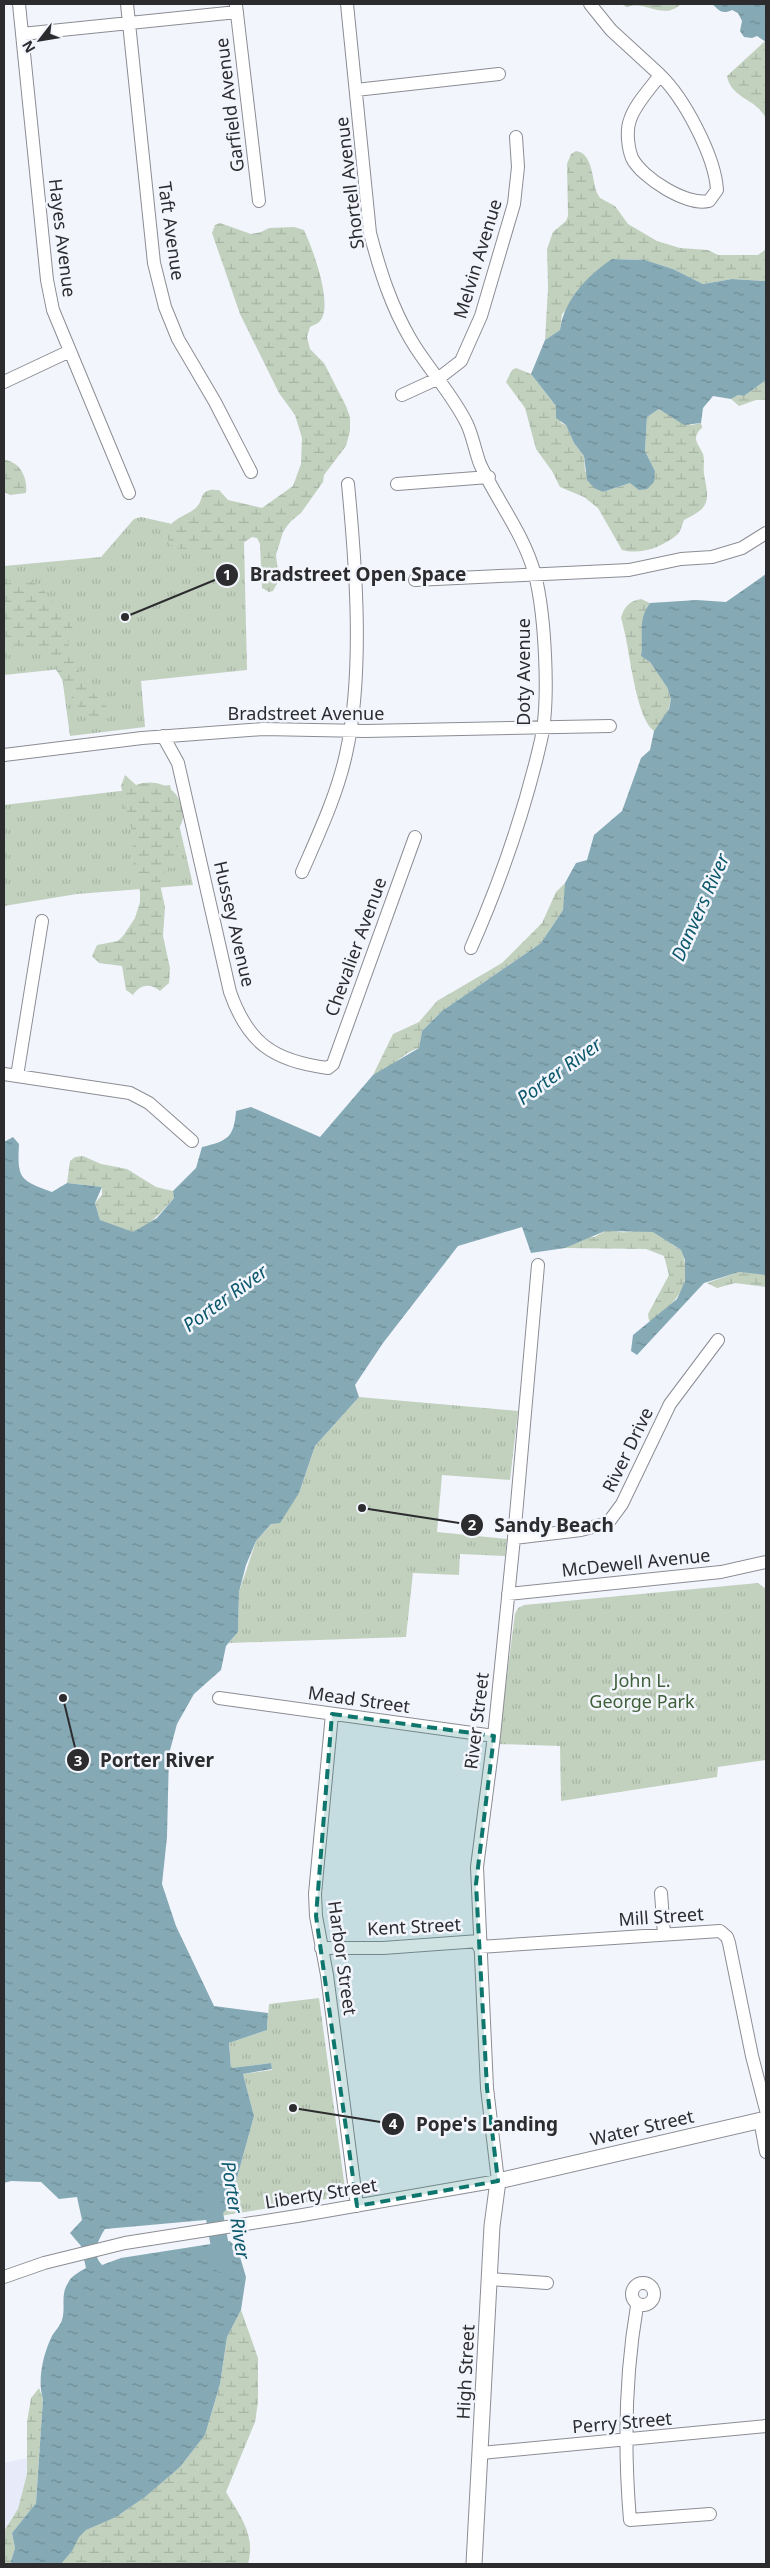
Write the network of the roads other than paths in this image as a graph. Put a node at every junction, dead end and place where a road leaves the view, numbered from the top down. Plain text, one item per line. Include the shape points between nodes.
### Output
1 (19, 4) edge
2 (127, 4) edge
3 (347, 4) edge
4 (590, 4) edge
5 (236, 8) edge
6 (129, 23) junction
7 (22, 34) junction
8 (499, 74) dead end
9 (660, 75) junction
10 (356, 90) junction
11 (516, 137) dead end
12 (259, 201) dead end
13 (70, 351) junction
14 (439, 378) junction
15 (4, 382) edge
16 (402, 395) dead end
17 (467, 424) joint
18 (250, 472) dead end
19 (488, 477) junction
20 (348, 484) dead end
21 (397, 484) dead end
22 (129, 493) dead end
23 (766, 532) edge
24 (534, 573) junction
25 (415, 580) dead end
26 (610, 726) dead end
27 (543, 727) junction
28 (350, 731) junction
29 (164, 736) junction
30 (4, 755) edge
31 (415, 837) dead end
32 (302, 872) dead end
33 (42, 921) dead end
34 (471, 948) dead end
35 (328, 1067) joint
36 (4, 1074) edge
37 (17, 1076) junction
38 (192, 1141) dead end
39 (538, 1265) dead end
40 (718, 1340) dead end
41 (514, 1538) junction
42 (766, 1562) edge
43 (508, 1594) junction
44 (219, 1698) dead end
45 (332, 1714) junction
46 (494, 1736) junction
47 (661, 1893) dead end
48 (664, 1934) junction
49 (479, 1944) junction
50 (321, 1948) junction
51 (764, 2116) edge
52 (766, 2152) edge
53 (498, 2181) junction
54 (357, 2206) junction
55 (4, 2277) edge
56 (490, 2279) junction
57 (546, 2283) dead end
58 (637, 2306) dead end
59 (766, 2426) edge
60 (625, 2440) junction
61 (481, 2453) junction
62 (710, 2514) dead end
63 (474, 2564) edge

1 - 7 street, Hayes Avenue
2 - 6 street, Taft Avenue
3 - 10 street, Shortell Avenue
4 - 9 street via 611,30
5 - 6 street
5 - 12 street, Garfield Avenue
6 - 7 street
6 - 18 street, Taft Avenue via 154,263 165,306 178,339 215,402
7 - 13 street, Hayes Avenue via 47,280 53,310
8 - 10 street
9 - 9 street via 690,115 707,156 717,190 709,201 688,200 670,191 632,158 628,130 630,119
10 - 14 street, Shortell Avenue via 370,233 380,268 391,304 412,342
11 - 14 street, Melvin Avenue via 518,167 514,204 481,316 460,361
13 - 15 street
13 - 22 street, Hayes Avenue
14 - 16 street, Melvin Avenue
14 - 17 street, Shortell Avenue
17 - 19 street, Doty Avenue
19 - 21 street
19 - 24 street, Doty Avenue via 519,535
20 - 28 street via 357,639
23 - 24 street via 742,548 712,556 629,570
24 - 25 street
24 - 27 street, Doty Avenue via 542,608
26 - 27 street, Bradstreet Avenue
27 - 28 street, Bradstreet Avenue
27 - 34 street, Doty Avenue via 526,800
28 - 29 street, Bradstreet Avenue via 263,729
28 - 32 street via 337,787
29 - 30 street, Bradstreet Avenue
29 - 35 street, Hussey Avenue via 178,763 230,992 239,1016 252,1036 269,1049 306,1065
31 - 35 street, Chevalier Avenue via 333,1064
33 - 37 street
36 - 37 street
37 - 38 street via 130,1093 149,1103
39 - 41 street, River Street
40 - 41 street, River Drive via 670,1404 622,1504 608,1522 581,1530
41 - 43 street, River Street
42 - 43 street, McDewell Avenue via 721,1572
43 - 46 street, River Street
44 - 45 street, Mead Street
45 - 46 street, Mead Street
45 - 50 street, Harbor Street via 315,1894
46 - 49 street, River Street via 477,1858
47 - 48 street
48 - 49 street, Mill Street
48 - 51 street, Mill Street via 717,1930 727,1937
49 - 50 street, Kent Street
49 - 53 street, River Street via 489,2120
50 - 54 street, Harbor Street
51 - 52 street, Mill Street
51 - 53 main road, Water Street
53 - 54 street, Liberty Street
53 - 56 main road, High Street
54 - 55 street, Liberty Street via 104,2248
56 - 57 street
56 - 61 main road, High Street
58 - 60 street
59 - 60 street, Perry Street
60 - 61 street, Perry Street
60 - 62 street via 630,2520
61 - 63 main road, High Street

